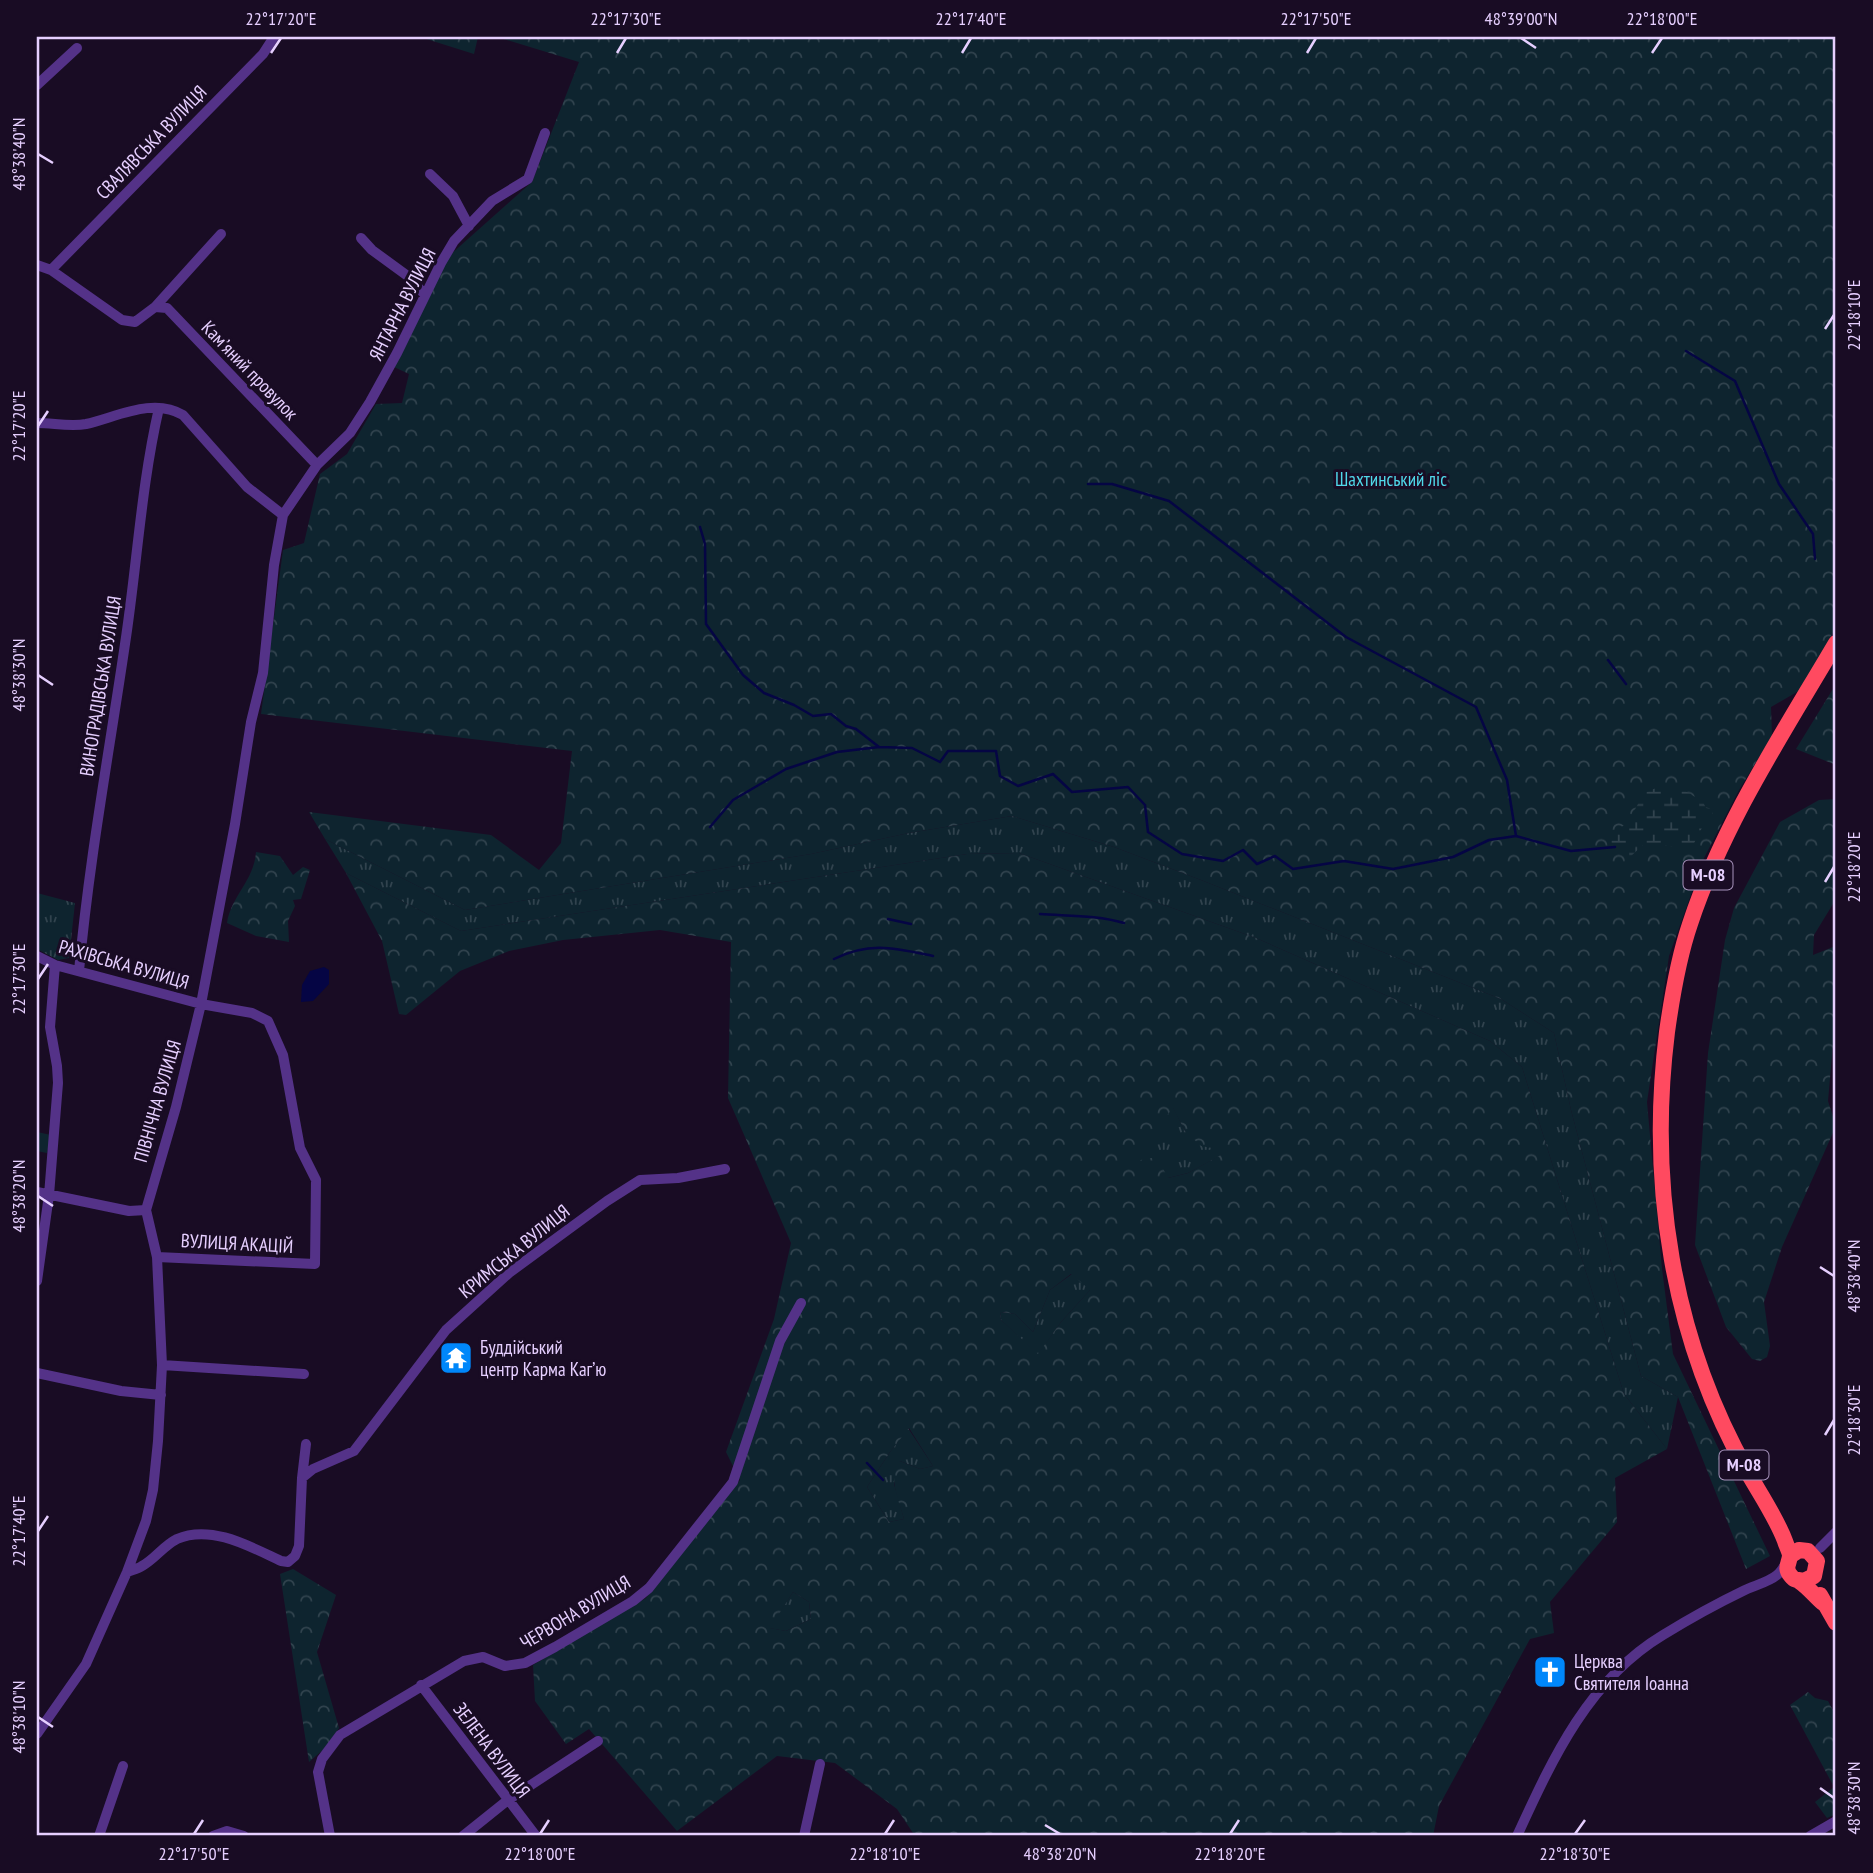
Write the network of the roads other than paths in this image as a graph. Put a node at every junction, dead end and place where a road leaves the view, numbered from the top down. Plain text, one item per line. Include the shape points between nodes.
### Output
1 (274, 37) edge
2 (76, 48) dead end
3 (37, 85) edge
4 (545, 133) dead end
5 (430, 174) dead end
6 (469, 226) junction
7 (221, 234) dead end
8 (361, 238) dead end
9 (37, 264) edge
10 (51, 270) junction
11 (425, 295) junction
12 (155, 307) junction
13 (159, 408) junction
14 (37, 423) edge
15 (317, 465) junction
16 (283, 515) junction
17 (1836, 643) edge
18 (37, 956) edge
19 (55, 965) junction
20 (79, 971) junction
21 (201, 1004) junction
22 (725, 1169) dead end
23 (37, 1192) edge
24 (49, 1195) junction
25 (146, 1210) junction
26 (157, 1257) junction
27 (315, 1264) joint
28 (37, 1281) edge
29 (801, 1303) dead end
30 (162, 1365) junction
31 (37, 1373) edge
32 (304, 1374) dead end
33 (161, 1395) junction
34 (306, 1444) dead end
35 (302, 1478) junction
36 (1836, 1532) edge
37 (1820, 1548) junction
38 (1797, 1566) junction
39 (127, 1572) junction
40 (1836, 1623) edge
41 (421, 1685) junction
42 (37, 1734) edge
43 (598, 1741) dead end
44 (820, 1764) dead end
45 (123, 1766) dead end
46 (508, 1800) junction
47 (1836, 1821) edge
48 (99, 1836) edge
49 (213, 1836) edge
50 (244, 1836) edge
51 (330, 1836) edge
52 (463, 1836) edge
53 (536, 1836) edge
54 (804, 1836) edge
55 (1517, 1836) edge
56 (1810, 1836) edge

1 - 10 street, СВАЛЯВСЬКА ВУЛИЦЯ via 263,54
2 - 3 street
4 - 6 street, ЯНТАРНА ВУЛИЦЯ via 528,179 492,201
5 - 6 street via 453,196
6 - 11 street, ЯНТАРНА ВУЛИЦЯ via 454,242
7 - 12 street
8 - 11 street via 409,276
9 - 10 street
10 - 12 street via 122,320 135,322
11 - 15 street, ЯНТАРНА ВУЛИЦЯ via 370,402 350,433
12 - 15 street, Камʼяний провулок via 166,308
13 - 14 street via 84,424
13 - 16 street via 183,415 247,487
13 - 20 street, ВИНОГРАДІВСЬКА ВУЛИЦЯ via 86,892
15 - 16 street, ПІВНІЧНА ВУЛИЦЯ
16 - 21 street, ПІВНІЧНА ВУЛИЦЯ via 263,673
17 - 38 highway, М-08 via 1739,810 1689,925 1674,987 1662,1083 1665,1224 1686,1326 1731,1443
18 - 19 street, РАХІВСЬКА ВУЛИЦЯ
19 - 20 street, РАХІВСЬКА ВУЛИЦЯ
19 - 24 street via 50,1027 58,1083
20 - 21 street, РАХІВСЬКА ВУЛИЦЯ
21 - 25 street, ПІВНІЧНА ВУЛИЦЯ
21 - 27 street, РАХІВСЬКА ВУЛИЦЯ via 252,1013 268,1021 278,1038 300,1148 316,1180
22 - 35 street, КРИМСЬКА ВУЛИЦЯ via 640,1180 530,1257 446,1330 354,1451
23 - 24 street
24 - 25 street via 128,1211
24 - 28 street
25 - 26 street, ПІВНІЧНА ВУЛИЦЯ
26 - 27 street, ВУЛИЦЯ АКАЦІЙ
26 - 30 street, ПІВНІЧНА ВУЛИЦЯ
29 - 41 street, ЧЕРВОНА ВУЛИЦЯ via 780,1341 733,1482 649,1588 525,1663 505,1666 483,1657 464,1661
30 - 32 street
30 - 33 street, ПІВНІЧНА ВУЛИЦЯ
31 - 33 street
33 - 39 street, ПІВНІЧНА ВУЛИЦЯ via 153,1490
34 - 35 street
35 - 39 street via 299,1546 288,1562 236,1541 197,1533 177,1539 142,1567
36 - 37 street
37 - 38 street
37 - 38 street
38 - 40 highway
38 - 55 street via 1661,1636 1609,1676 1573,1726
39 - 42 street, ПІВНІЧНА ВУЛИЦЯ via 86,1664
41 - 46 street, ЗЕЛЕНА ВУЛИЦЯ
41 - 51 street, ЧЕРВОНА ВУЛИЦЯ via 340,1735 322,1759 318,1772
43 - 46 street
44 - 54 street
45 - 48 street
46 - 52 street
46 - 53 street, ЗЕЛЕНА ВУЛИЦЯ
47 - 56 street
49 - 50 street via 227,1831

